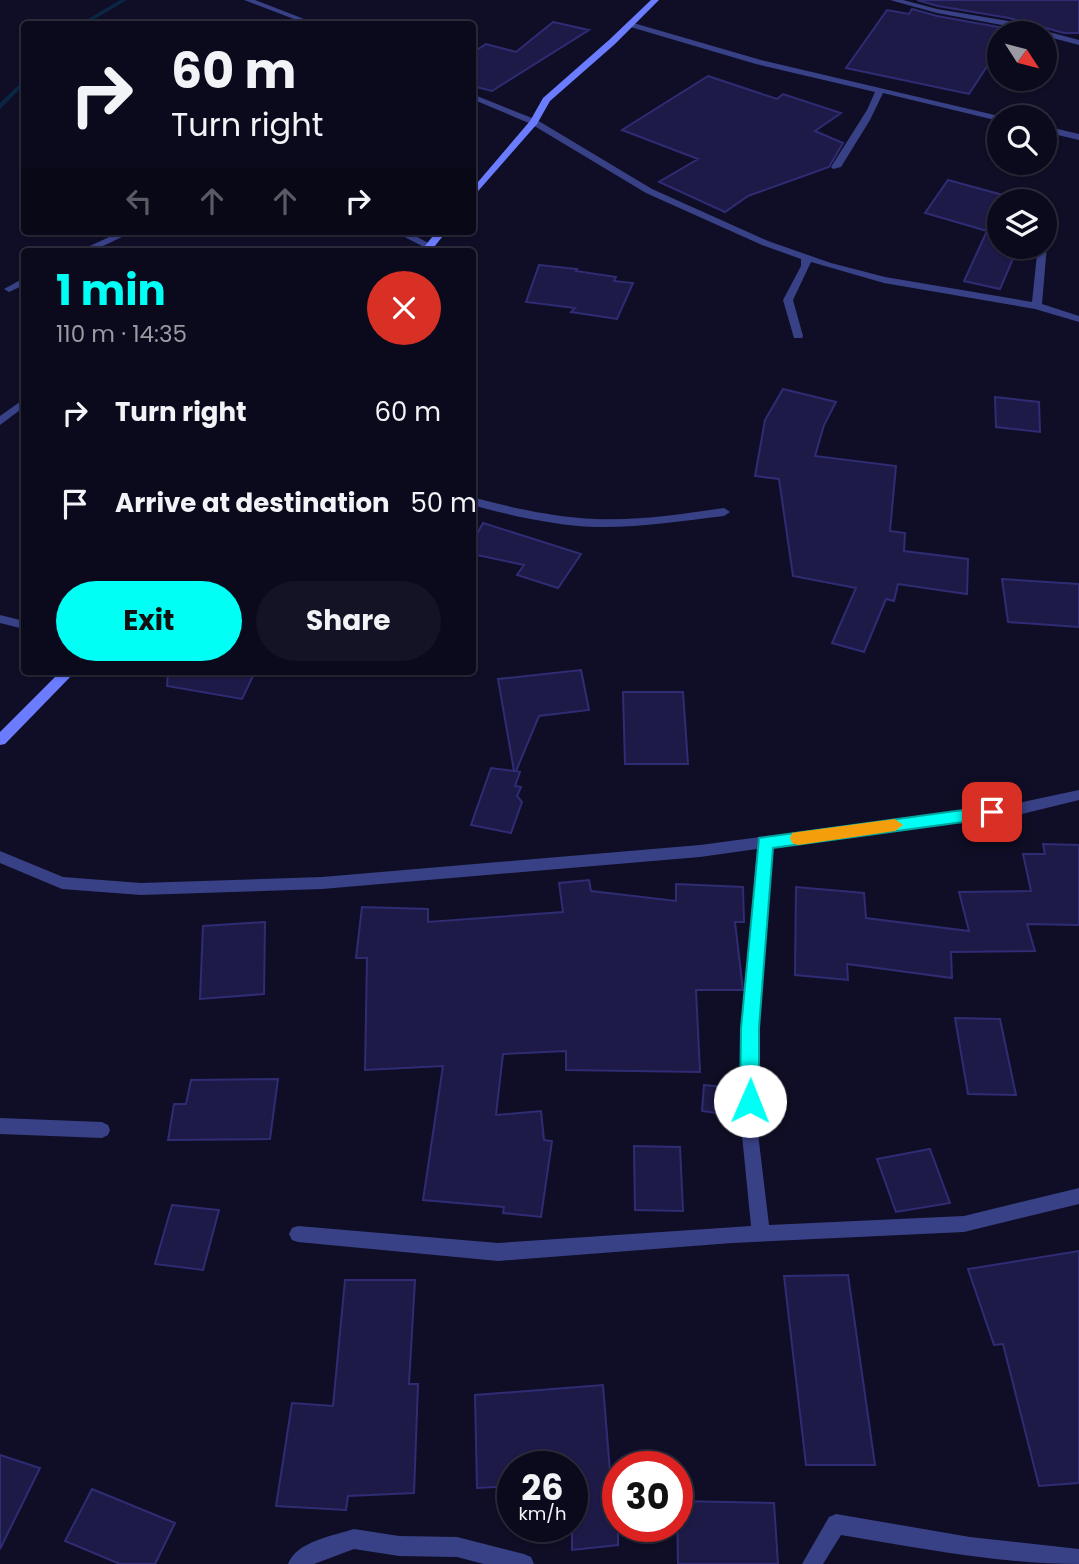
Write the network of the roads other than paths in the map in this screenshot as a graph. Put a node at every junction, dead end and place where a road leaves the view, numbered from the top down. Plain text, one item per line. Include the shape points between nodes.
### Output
1 (248, 0) edge
2 (655, 0) edge
3 (894, 0) edge
4 (305, 21) edge
5 (630, 24) junction
6 (1079, 43) edge
7 (880, 90) junction
8 (476, 98) edge
9 (987, 115) edge
10 (534, 122) junction
11 (1057, 132) edge
12 (1079, 137) edge
13 (836, 167) dead end
14 (476, 190) edge
15 (121, 235) edge
16 (404, 235) edge
17 (91, 248) edge
18 (425, 248) edge
19 (806, 257) junction
20 (1038, 259) edge
21 (21, 283) edge
22 (9, 289) dead end
23 (1037, 306) junction
24 (1079, 318) edge
25 (798, 335) dead end
26 (21, 404) edge
27 (0, 422) edge
28 (476, 502) edge
29 (724, 512) dead end
30 (0, 619) edge
31 (21, 624) edge
32 (65, 675) edge
33 (0, 740) edge
34 (1079, 795) edge
35 (765, 842) junction
36 (0, 857) edge
37 (0, 1126) edge
38 (102, 1130) dead end
39 (1079, 1196) edge
40 (298, 1234) dead end
41 (761, 1234) junction
42 (1079, 1559) edge
43 (298, 1564) edge
44 (524, 1564) edge
45 (812, 1564) edge

1 - 4 street
2 - 5 street
3 - 6 street via 997,20
5 - 7 street via 759,62
5 - 10 street via 546,100
7 - 9 street
7 - 13 street via 873,113
8 - 10 street
10 - 14 street
10 - 19 street via 649,191
11 - 12 street
15 - 17 street
16 - 18 street
19 - 23 street via 884,280
19 - 25 street via 788,300
20 - 23 street
21 - 22 street
23 - 24 street
26 - 27 street
28 - 29 street via 581,522 656,521
30 - 31 street
32 - 33 street
34 - 35 street via 1018,808
35 - 36 street via 322,883 141,889 62,883
35 - 41 street via 750,1028 749,1125
37 - 38 street
39 - 41 street via 964,1224
40 - 41 street via 498,1251
42 - 45 street via 836,1524
43 - 44 street via 312,1553 354,1539 457,1547

